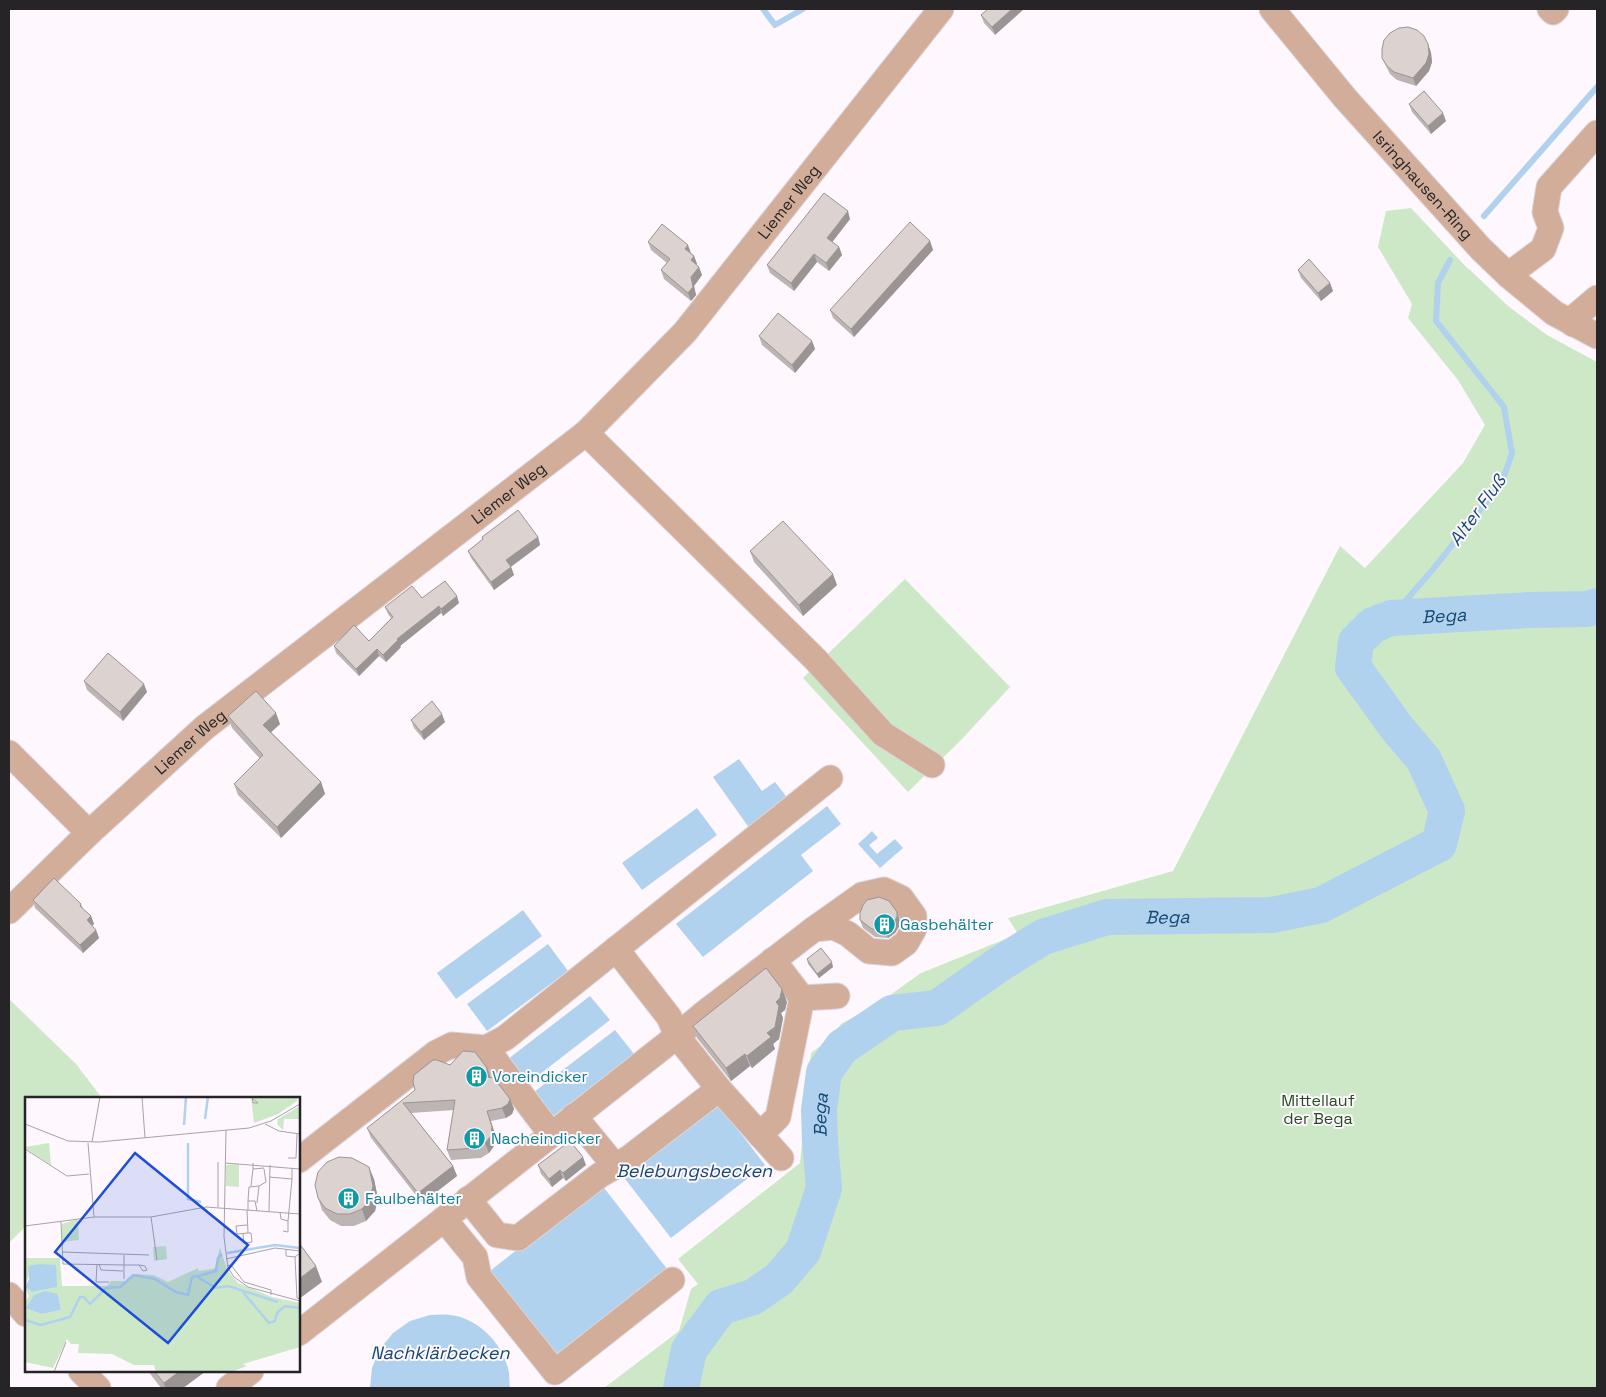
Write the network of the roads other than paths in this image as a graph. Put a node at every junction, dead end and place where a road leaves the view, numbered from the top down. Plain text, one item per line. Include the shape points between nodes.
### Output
1 (941, 9) edge
2 (1272, 9) edge
3 (1550, 9) edge
4 (1556, 9) edge
5 (1597, 133) edge
6 (1508, 275) junction
7 (1597, 298) edge
8 (1573, 324) junction
9 (1597, 336) edge
10 (586, 433) junction
11 (9, 753) edge
12 (932, 765) dead end
13 (830, 778) dead end
14 (89, 833) junction
15 (9, 911) edge
16 (814, 929) dead end
17 (616, 949) junction
18 (773, 960) junction
19 (837, 996) dead end
20 (802, 998) junction
21 (678, 1036) junction
22 (486, 1048) junction
23 (719, 1089) junction
24 (574, 1116) junction
25 (551, 1134) junction
26 (760, 1135) junction
27 (781, 1158) dead end
28 (300, 1159) edge
29 (615, 1166) junction
30 (468, 1200) junction
31 (444, 1219) junction
32 (672, 1280) dead end
33 (9, 1295) edge
34 (25, 1313) edge
35 (300, 1332) edge
36 (82, 1372) edge
37 (250, 1372) edge
38 (98, 1388) edge
39 (229, 1388) edge

1 - 10 street, Liemer Weg via 685,332
2 - 6 street, Isringhausen-Ring via 1345,98
3 - 4 street via 1553,12
5 - 6 street via 1549,187 1545,212 1551,228 1543,249
6 - 8 street, Isringhausen-Ring via 1554,313
7 - 8 street via 1577,315
8 - 9 street, Isringhausen-Ring
10 - 12 street via 816,660 883,734
10 - 14 street, Liemer Weg via 204,728
11 - 14 street
13 - 17 street
14 - 15 street, Liemer Weg
16 - 18 street
17 - 21 street via 669,1017
17 - 22 street via 505,1038
18 - 20 street
18 - 21 street
19 - 20 street
20 - 26 street via 778,1117
21 - 23 street
21 - 24 street
22 - 25 street
22 - 28 street via 452,1045 436,1054
23 - 26 street
23 - 29 street
24 - 25 street
24 - 29 street
25 - 30 street
26 - 27 street
29 - 30 street via 518,1238 497,1235
30 - 31 street
31 - 32 street via 475,1257 479,1276 556,1372
31 - 35 street
33 - 34 street
36 - 38 street
37 - 39 street

